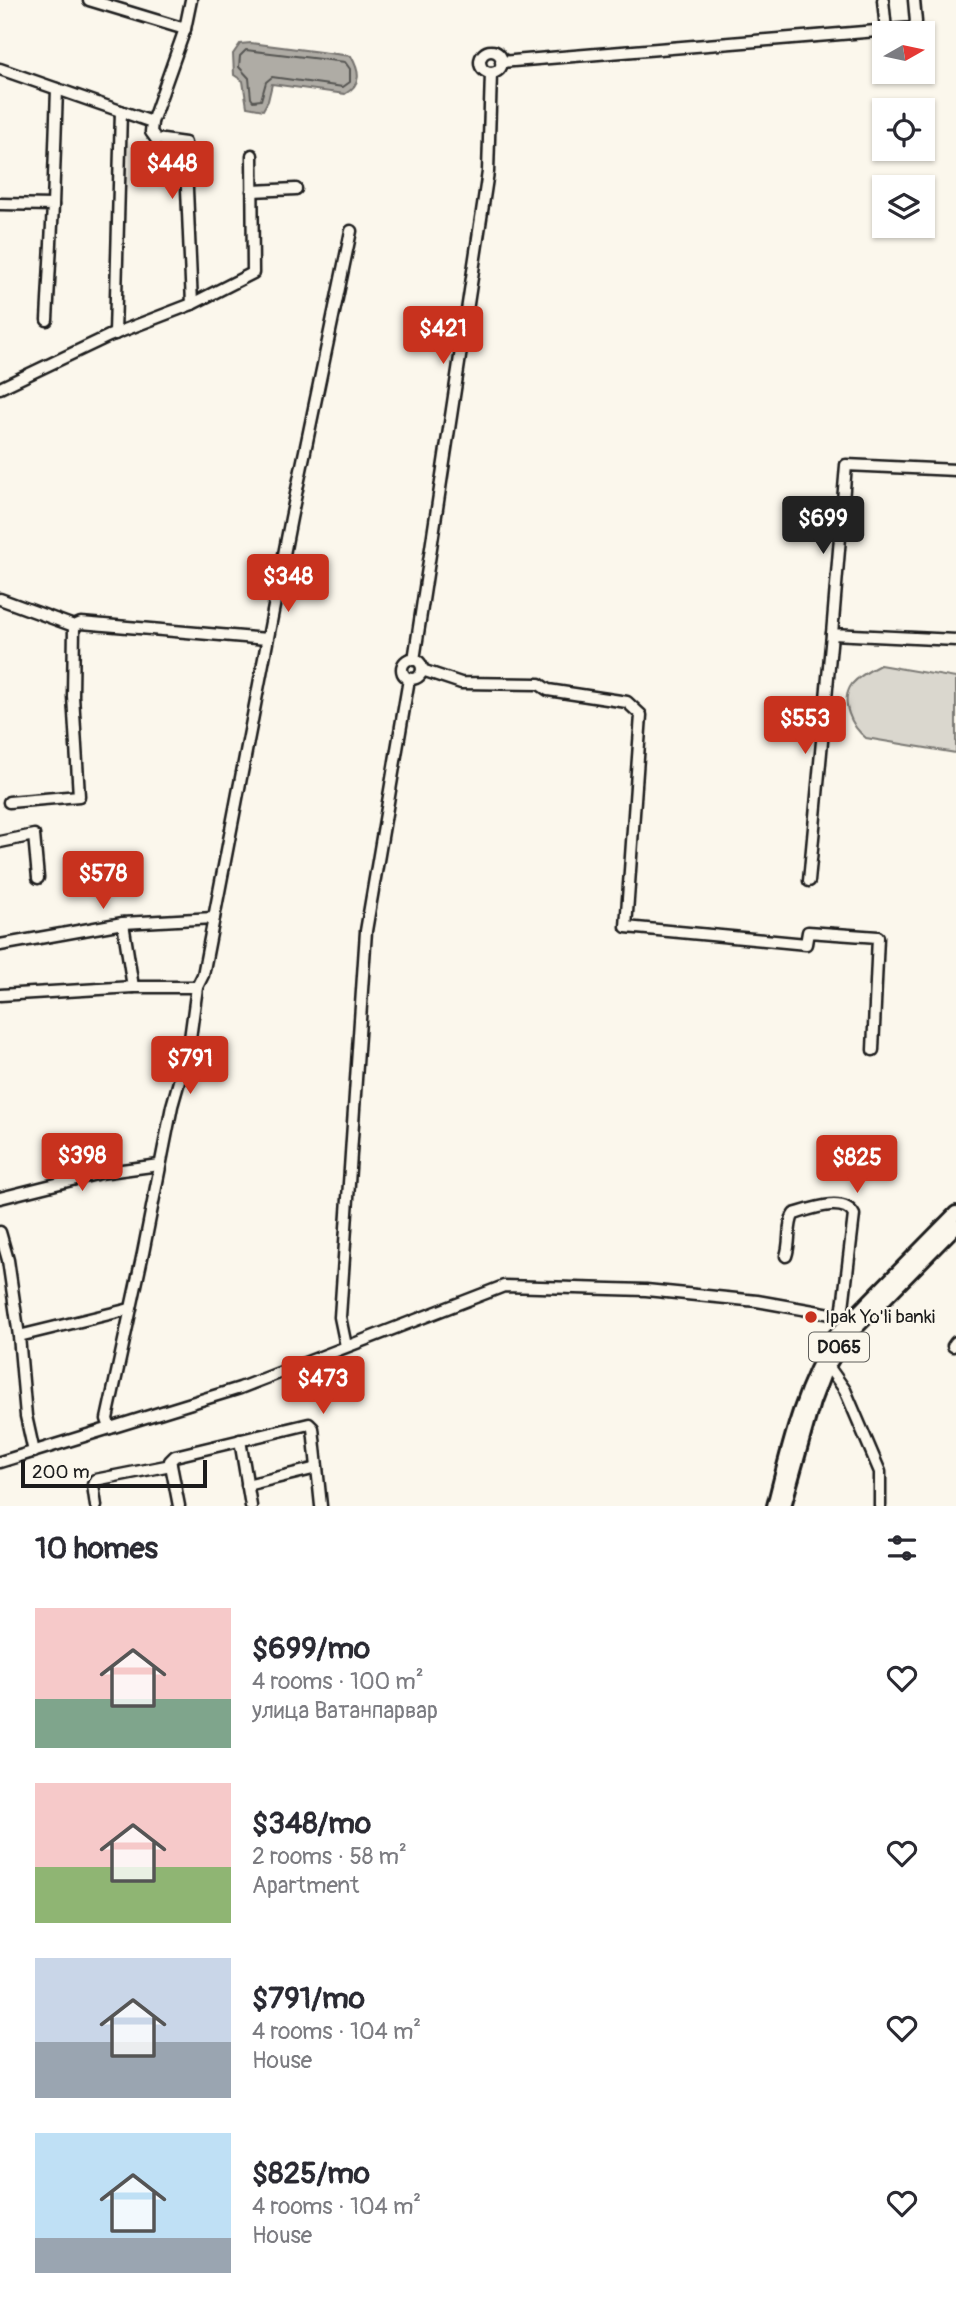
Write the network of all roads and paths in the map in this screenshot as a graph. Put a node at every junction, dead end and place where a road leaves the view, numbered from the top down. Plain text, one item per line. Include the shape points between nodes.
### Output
1 (89, 0) edge
2 (191, 0) edge
3 (883, 0) edge
4 (914, 0) edge
5 (885, 21) edge
6 (916, 21) edge
7 (185, 29) junction
8 (872, 31) edge
9 (502, 62) junction
10 (0, 69) edge
11 (491, 73) junction
12 (57, 89) junction
13 (121, 111) junction
14 (152, 122) junction
15 (252, 155) dead end
16 (296, 190) dead end
17 (252, 191) junction
18 (0, 204) edge
19 (53, 205) junction
20 (351, 231) dead end
21 (191, 304) junction
22 (47, 320) dead end
23 (115, 334) junction
24 (0, 388) edge
25 (956, 470) edge
26 (0, 599) edge
27 (74, 626) junction
28 (832, 634) junction
29 (267, 639) junction
30 (956, 640) edge
31 (414, 660) junction
32 (422, 670) junction
33 (409, 679) junction
34 (9, 802) dead end
35 (0, 842) edge
36 (38, 878) dead end
37 (809, 881) dead end
38 (214, 918) junction
39 (123, 923) junction
40 (0, 945) edge
41 (133, 987) junction
42 (197, 988) junction
43 (0, 995) edge
44 (873, 1051) dead end
45 (159, 1165) junction
46 (0, 1198) edge
47 (956, 1213) edge
48 (956, 1226) edge
49 (0, 1232) edge
50 (786, 1256) dead end
51 (130, 1309) junction
52 (851, 1321) junction
53 (19, 1336) junction
54 (346, 1346) junction
55 (828, 1366) junction
56 (110, 1428) junction
57 (240, 1440) junction
58 (34, 1452) junction
59 (0, 1462) edge
60 (171, 1465) junction
61 (317, 1468) junction
62 (247, 1485) junction
63 (176, 1505) edge
64 (96, 1506) edge
65 (251, 1506) edge
66 (321, 1506) edge
67 (774, 1506) edge
68 (784, 1506) edge
69 (880, 1506) edge

1 - 7 street
2 - 7 street
3 - 5 street
4 - 6 street
7 - 14 street
8 - 9 street
9 - 11 street
9 - 11 street via 497,53 484,54 481,66
10 - 12 street
11 - 31 street via 488,172
12 - 13 street
12 - 19 street
13 - 14 street
13 - 23 street
14 - 21 street via 156,139 185,143
15 - 17 street
16 - 17 street
17 - 21 street via 253,273
18 - 19 street
19 - 22 street
20 - 29 street
21 - 23 street
23 - 24 street
25 - 28 street via 846,465
26 - 27 street
27 - 29 street
27 - 34 street via 79,796
28 - 30 street
28 - 37 street
29 - 38 street
31 - 32 street
31 - 33 street via 402,668
32 - 33 street via 418,678
32 - 44 street via 461,683 539,684 548,690 627,702 641,715 626,927 806,944 808,932 878,937
33 - 54 street via 366,931 340,1317
35 - 36 street via 34,835
38 - 39 street
38 - 42 street
39 - 40 street
39 - 41 street
41 - 42 street
41 - 43 street
42 - 45 street via 189,1046
45 - 46 street via 100,1173
45 - 51 street
47 - 52 main road, D065
48 - 52 main road, D065
49 - 53 street
50 - 52 street via 794,1214 832,1205 851,1210
51 - 53 street
51 - 56 street via 107,1419
52 - 54 street via 757,1301 646,1290 504,1286
52 - 55 main road, D065
52 - 67 main road, D065 via 835,1336 810,1381
53 - 58 street
54 - 56 street via 240,1388
55 - 68 main road, D065 via 810,1411
55 - 69 street via 852,1403 880,1472
56 - 58 street
57 - 60 street via 175,1456
57 - 61 street via 309,1424
57 - 62 street
58 - 59 street
60 - 63 street
60 - 64 street via 95,1480
61 - 62 street
61 - 66 street
62 - 65 street

